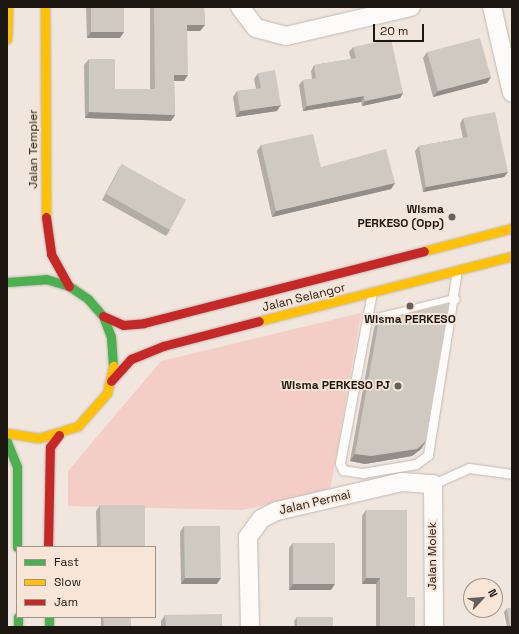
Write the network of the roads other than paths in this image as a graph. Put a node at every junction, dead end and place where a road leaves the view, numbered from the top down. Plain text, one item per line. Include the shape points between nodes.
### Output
1 (8, 7) edge
2 (45, 7) edge
3 (240, 7) edge
4 (411, 7) edge
5 (492, 7) edge
6 (7, 39) edge
7 (512, 93) edge
8 (512, 228) edge
9 (512, 256) edge
10 (457, 270) junction
11 (7, 282) edge
12 (69, 286) junction
13 (372, 292) junction
14 (454, 299) junction
15 (103, 316) junction
16 (368, 320) junction
17 (111, 381) junction
18 (7, 433) edge
19 (59, 435) junction
20 (7, 442) edge
21 (512, 474) edge
22 (433, 484) junction
23 (17, 546) edge
24 (48, 546) edge
25 (250, 627) edge
26 (434, 627) edge

1 - 6 main road
2 - 12 main road, Jalan Templer via 46,231 51,254
3 - 4 street via 256,28 286,36
5 - 7 street
8 - 15 main road, Jalan Selangor via 144,322 123,325
9 - 10 main road, Jalan Selangor
10 - 13 main road, Jalan Selangor
10 - 14 lane
11 - 12 main road via 46,279
12 - 15 main road via 88,299
13 - 16 lane
13 - 17 main road, Jalan Selangor via 163,346 131,359
14 - 16 lane
14 - 16 lane via 428,455 416,464 363,473 343,470 340,463
15 - 17 main road via 111,337 114,359
17 - 19 main road via 94,412 78,426
18 - 19 main road via 39,438
19 - 24 main road via 50,447
20 - 23 main road via 17,467
21 - 22 lane via 469,468
22 - 25 street, Jalan Permai via 402,482 277,511 261,519 248,537
22 - 26 street, Jalan Molek

